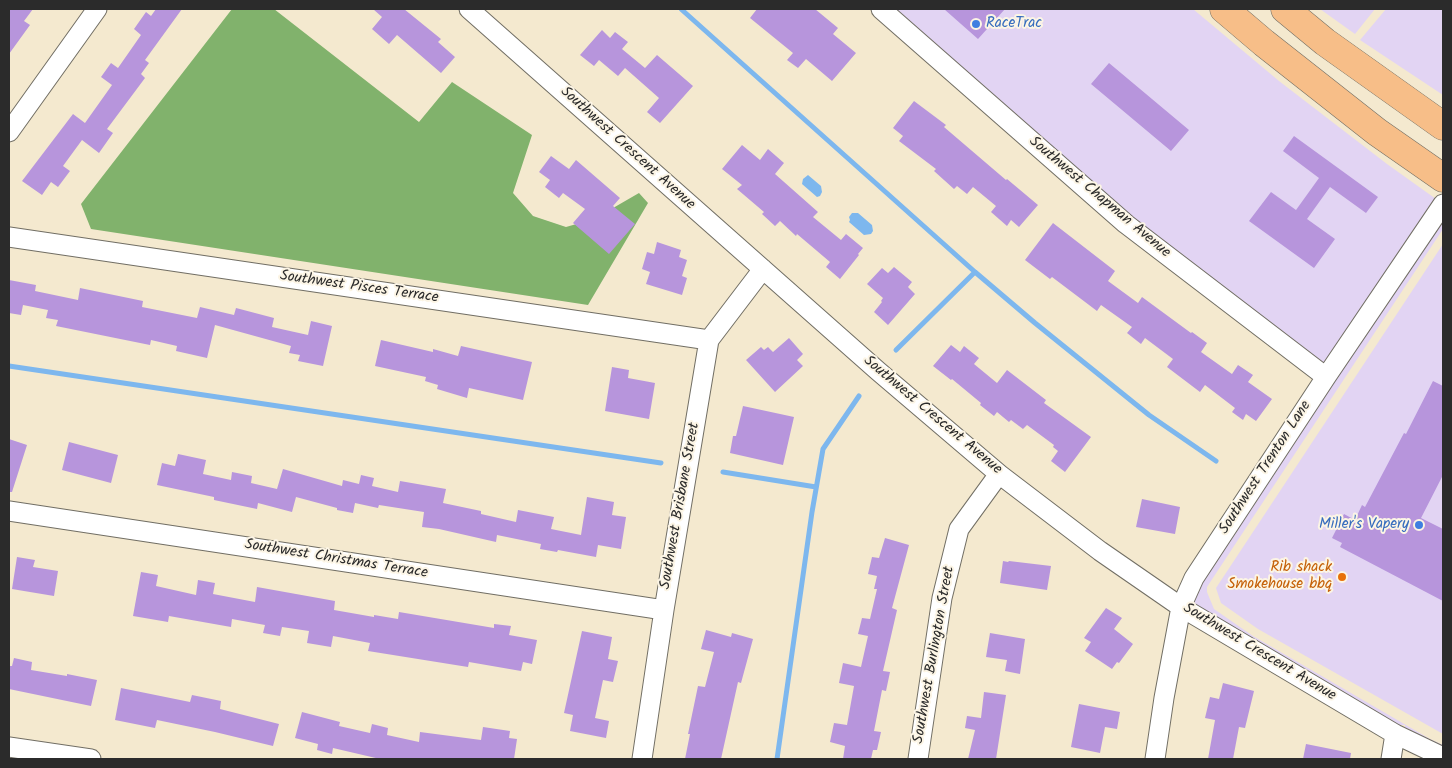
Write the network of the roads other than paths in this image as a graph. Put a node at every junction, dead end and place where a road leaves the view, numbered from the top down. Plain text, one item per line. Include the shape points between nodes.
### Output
1 (97, 9) edge
2 (469, 9) edge
3 (881, 9) edge
4 (1224, 9) edge
5 (1285, 9) edge
6 (1443, 126) edge
7 (9, 132) edge
8 (1443, 178) edge
9 (1443, 204) edge
10 (9, 237) edge
11 (763, 270) junction
12 (709, 340) junction
13 (1326, 377) junction
14 (999, 474) junction
15 (9, 511) edge
16 (1181, 607) junction
17 (664, 610) junction
18 (1395, 734) junction
19 (9, 747) edge
20 (1443, 757) edge
21 (91, 759) edge
22 (642, 759) edge
23 (918, 759) edge
24 (1155, 759) edge
25 (1391, 759) edge

1 - 7 street
2 - 11 street, Southwest Crescent Avenue
3 - 13 street, Southwest Chapman Avenue via 1126,224
4 - 8 main road via 1377,132
5 - 6 main road via 1325,42
9 - 13 street, Southwest Trenton Lane
10 - 12 street, Southwest Pisces Terrace
11 - 12 street, Southwest Brisbane Street
11 - 14 street, Southwest Crescent Avenue
12 - 17 street, Southwest Brisbane Street
13 - 16 street, Southwest Trenton Lane via 1194,578
14 - 16 street, Southwest Crescent Avenue via 1100,551
14 - 23 street, Southwest Burlington Street via 958,529 942,598
15 - 17 street, Southwest Christmas Terrace
16 - 18 street, Southwest Crescent Avenue
16 - 24 street, Southwest Trenton Lane
17 - 22 street, Southwest Brisbane Street
18 - 20 street, Southwest Crescent Avenue
18 - 25 street
19 - 21 street

